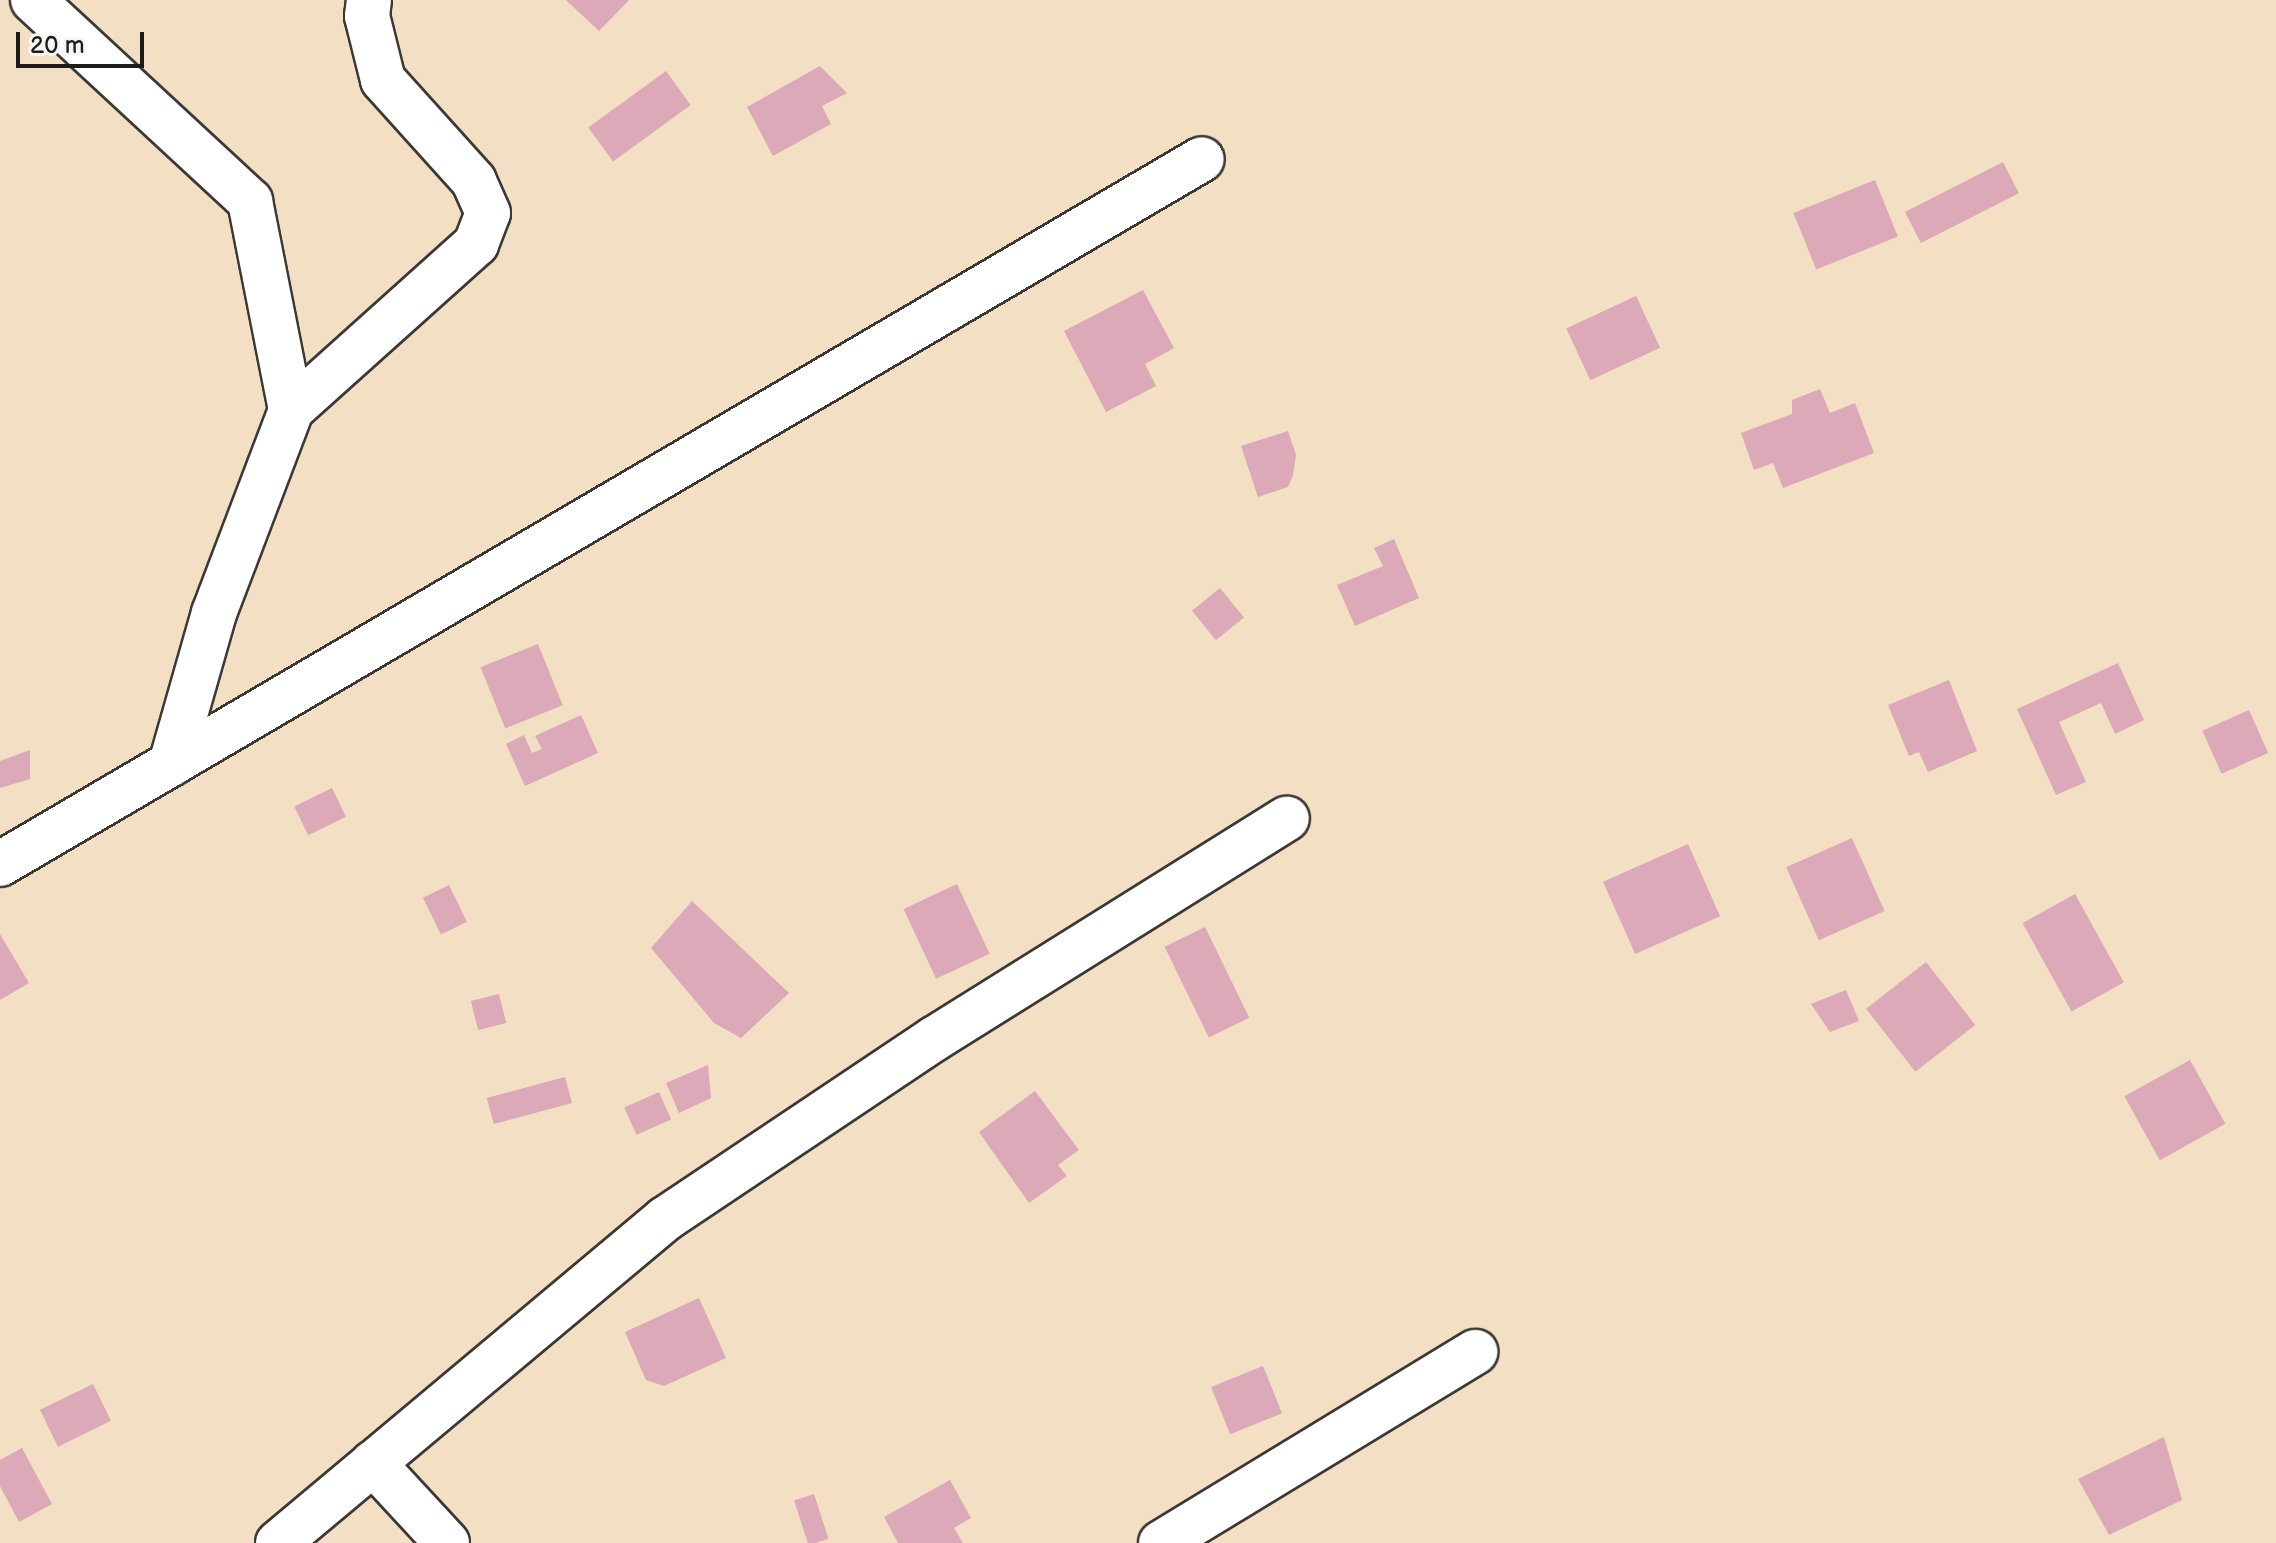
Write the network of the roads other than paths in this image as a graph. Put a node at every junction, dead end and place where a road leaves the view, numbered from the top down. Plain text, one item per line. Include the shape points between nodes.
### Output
1 (33, 0) edge
2 (369, 0) edge
3 (1202, 159) dead end
4 (291, 410) junction
5 (171, 764) junction
6 (1287, 818) dead end
7 (0, 864) edge
8 (1475, 1352) dead end
9 (373, 1463) junction
10 (278, 1543) edge
11 (447, 1543) edge
12 (1161, 1543) edge

1 - 4 street via 250,201
2 - 4 street via 367,16 383,80 474,181 488,213 476,244
3 - 5 street
4 - 5 street via 214,613
5 - 7 street
6 - 9 street via 934,1039 665,1219
8 - 12 street
9 - 10 street
9 - 11 street

